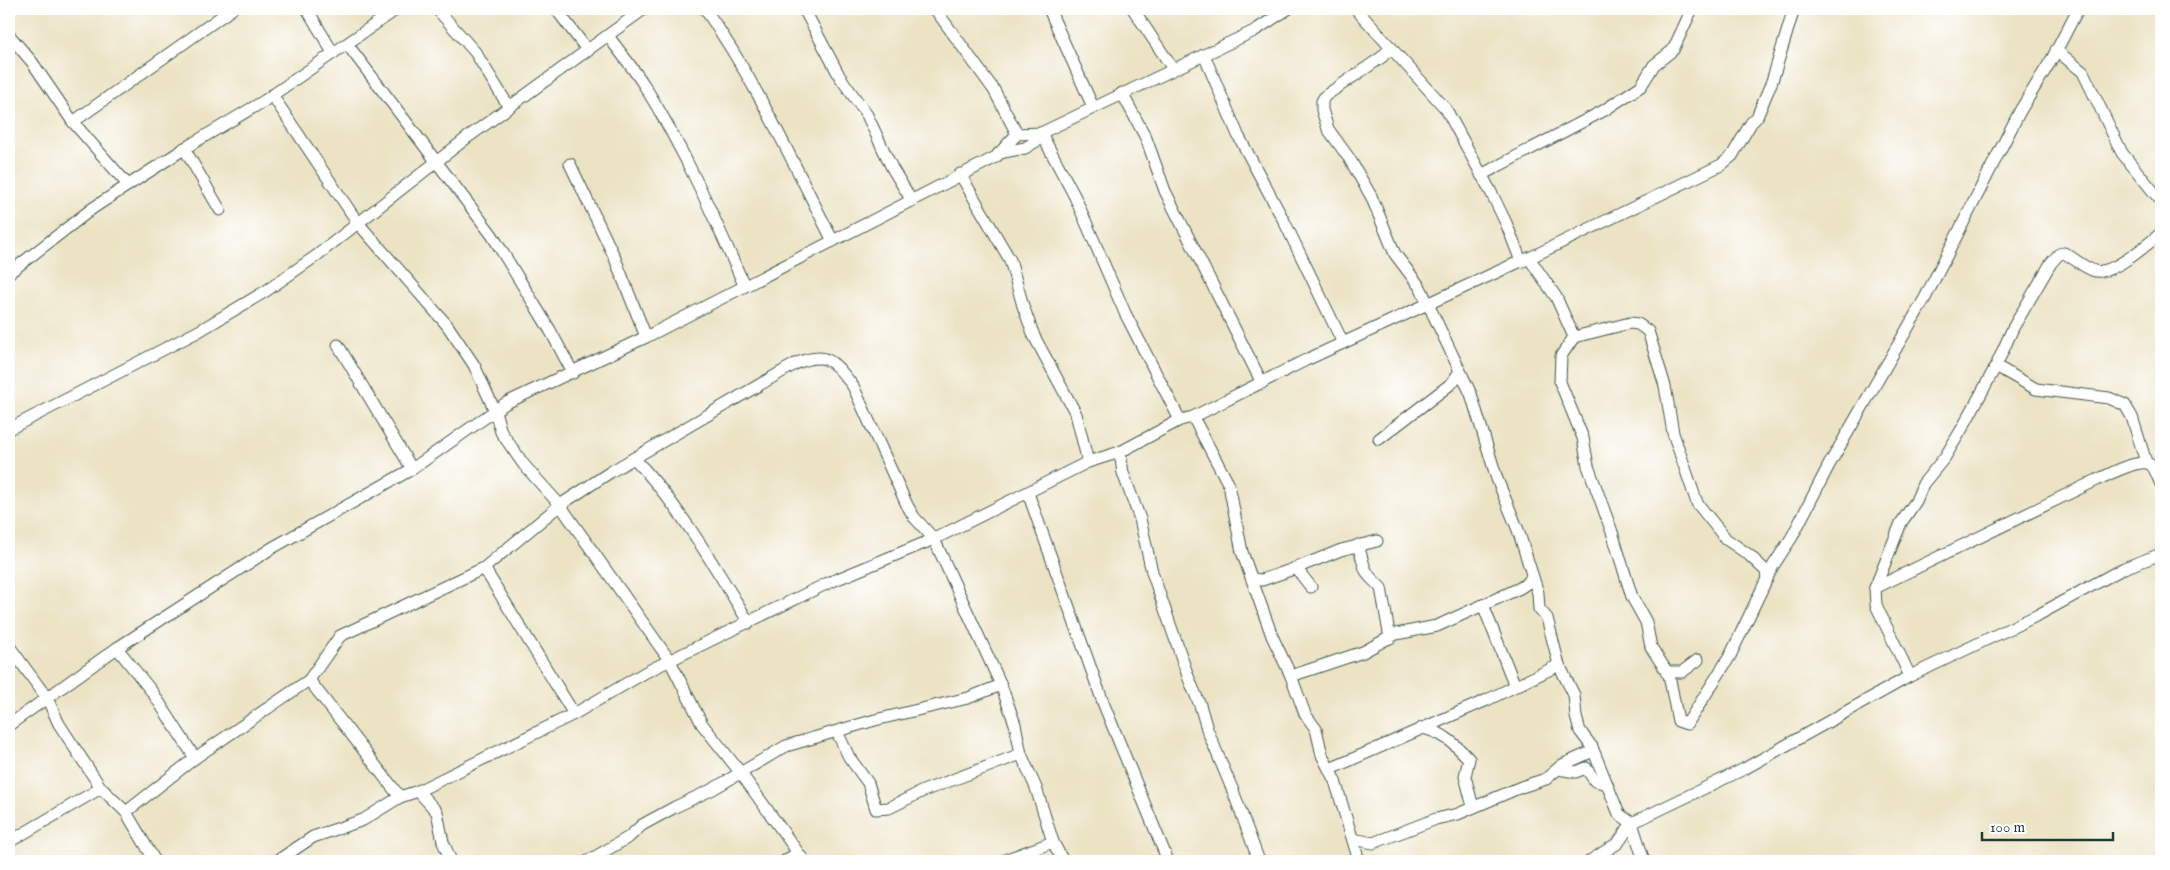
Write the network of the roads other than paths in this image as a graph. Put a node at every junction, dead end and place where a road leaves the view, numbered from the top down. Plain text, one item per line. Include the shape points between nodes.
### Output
1 (232, 9) edge
2 (307, 9) edge
3 (397, 9) edge
4 (437, 9) edge
5 (556, 9) edge
6 (644, 9) edge
7 (705, 9) edge
8 (804, 9) edge
9 (935, 9) edge
10 (1049, 9) edge
11 (1134, 9) edge
12 (1288, 9) edge
13 (1356, 9) edge
14 (1692, 9) edge
15 (1794, 9) edge
16 (2074, 11) edge
17 (9, 35) edge
18 (608, 36) junction
19 (347, 44) junction
20 (1391, 47) junction
21 (2056, 50) junction
22 (588, 51) junction
23 (333, 53) junction
24 (1204, 54) junction
25 (1173, 69) junction
26 (1122, 93) junction
27 (272, 95) junction
28 (1093, 106) junction
29 (510, 108) junction
30 (73, 122) junction
31 (1017, 134) junction
32 (1042, 135) junction
33 (184, 148) junction
34 (1000, 153) junction
35 (437, 160) junction
36 (570, 164) dead end
37 (960, 174) junction
38 (1482, 175) junction
39 (128, 185) junction
40 (912, 200) junction
41 (2161, 201) edge
42 (220, 210) dead end
43 (358, 223) junction
44 (2161, 233) edge
45 (832, 241) junction
46 (1525, 260) junction
47 (9, 273) edge
48 (744, 285) junction
49 (1427, 304) junction
50 (646, 337) junction
51 (1574, 337) junction
52 (1344, 343) junction
53 (338, 345) dead end
54 (1996, 366) junction
55 (1460, 371) junction
56 (573, 373) junction
57 (1262, 383) junction
58 (495, 411) junction
59 (1193, 417) junction
60 (1180, 420) junction
61 (9, 429) edge
62 (1379, 439) dead end
63 (1120, 452) junction
64 (634, 458) junction
65 (1088, 462) junction
66 (2146, 462) junction
67 (412, 469) junction
68 (2161, 484) edge
69 (1028, 493) junction
70 (560, 505) junction
71 (934, 539) junction
72 (1377, 541) dead end
73 (1358, 545) junction
74 (2161, 554) edge
75 (484, 568) junction
76 (1296, 568) junction
77 (1532, 575) junction
78 (1252, 579) junction
79 (1767, 579) junction
80 (1310, 587) dead end
81 (1875, 588) junction
82 (1483, 605) junction
83 (749, 623) junction
84 (1390, 638) junction
85 (9, 646) edge
86 (117, 648) junction
87 (1698, 660) dead end
88 (670, 661) junction
89 (1559, 665) junction
90 (1666, 672) junction
91 (1292, 676) junction
92 (1910, 676) junction
93 (309, 680) junction
94 (1000, 685) junction
95 (1515, 686) junction
96 (47, 698) junction
97 (574, 714) junction
98 (9, 725) edge
99 (1422, 728) junction
100 (837, 732) junction
101 (1592, 747) junction
102 (1022, 754) junction
103 (195, 758) junction
104 (1330, 769) junction
105 (1558, 769) junction
106 (740, 772) junction
107 (1607, 784) junction
108 (102, 788) junction
109 (418, 791) junction
110 (400, 797) junction
111 (1473, 807) junction
112 (126, 812) junction
113 (1632, 823) junction
114 (1353, 838) junction
115 (9, 842) edge
116 (1053, 842) junction
117 (801, 857) edge
118 (152, 860) edge
119 (277, 861) edge
120 (450, 861) edge
121 (588, 861) edge
122 (785, 861) edge
123 (1002, 861) edge
124 (1063, 861) edge
125 (1168, 861) edge
126 (1259, 861) edge
127 (1358, 861) edge
128 (1590, 861) edge
129 (1644, 861) edge

1 - 30 street
2 - 23 street
3 - 19 street
4 - 29 street via 475,52
5 - 22 street
6 - 18 street
7 - 45 street via 777,129
8 - 40 street via 840,77 867,115
9 - 31 street via 989,83
10 - 28 street
11 - 25 street
12 - 24 street via 1254,32
13 - 20 street
14 - 38 street via 1673,50 1654,65 1641,86 1603,111
15 - 46 street via 1772,81 1757,117 1732,156 1722,165
16 - 21 street
17 - 30 street via 32,62
18 - 22 street
18 - 48 street via 643,83 678,144 707,199
19 - 23 street
19 - 35 street
20 - 38 street via 1446,109
20 - 49 street via 1382,57 1325,96 1322,110 1328,129 1371,196 1395,254 1420,287
21 - 41 street via 2084,72 2122,153
21 - 79 street via 2020,111 1924,298
22 - 29 street
23 - 27 street
24 - 25 street
24 - 52 street via 1238,135 1286,223
25 - 26 street
26 - 28 street
26 - 57 street via 1146,138 1165,191
27 - 33 street
27 - 43 street
28 - 32 street
29 - 35 street
30 - 39 street
31 - 32 street
31 - 34 street
32 - 34 street via 1025,148
32 - 60 street via 1075,197 1125,313
33 - 39 street
33 - 42 street
34 - 37 street
35 - 43 street
35 - 56 street via 492,235
36 - 50 street via 614,256
37 - 40 street
37 - 65 street via 1010,260 1034,336 1076,414
38 - 46 street
39 - 47 street
40 - 45 street
43 - 58 street via 447,324 474,365
43 - 61 street via 266,292 208,326
44 - 54 street via 2137,252 2100,271 2088,268 2064,253 2059,254 2051,262 2013,328
45 - 48 street
46 - 49 street
46 - 51 street via 1556,297
48 - 50 street
49 - 52 street
49 - 55 street
50 - 56 street
51 - 79 street via 1630,323 1648,331 1665,386 1673,433 1697,503 1726,539 1766,571
51 - 90 street via 1561,356 1560,382 1583,438 1588,466 1632,598 1646,622 1652,647
52 - 57 street
53 - 67 street
54 - 66 street via 2036,389 2109,398 2125,405
54 - 81 street via 1964,427 1923,484
55 - 62 street via 1442,392
55 - 77 street via 1471,394 1497,479
56 - 58 street
57 - 59 street
58 - 67 street
58 - 70 street via 501,432 524,465
59 - 60 street
59 - 78 street via 1229,485 1242,552
60 - 63 street
63 - 65 street
63 - 126 street via 1123,474 1140,519 1152,572 1206,729
64 - 70 street
64 - 71 street via 794,364 819,357 840,370 852,386 907,505
64 - 83 street via 660,486 694,534
65 - 69 street
66 - 68 street via 2152,466
66 - 81 street via 2102,477
67 - 86 street via 272,548
69 - 71 street
69 - 125 street via 1104,705
70 - 75 street
70 - 88 street
71 - 83 street via 828,582
71 - 94 street
72 - 73 street
73 - 76 street
73 - 84 street via 1365,569 1381,588
74 - 92 street via 2124,568 2038,615
75 - 93 street via 340,636
75 - 97 street
76 - 78 street via 1262,580
76 - 80 street
77 - 82 street via 1529,582 1520,588
77 - 89 street via 1539,609 1547,618
78 - 91 street via 1272,636
79 - 90 street via 1730,656 1687,724 1678,722
81 - 92 street via 1876,605
82 - 84 street via 1437,626 1403,632
82 - 95 street
83 - 88 street
84 - 91 street via 1363,652
85 - 96 street
86 - 96 street
86 - 103 street via 154,693
87 - 90 street via 1682,672
88 - 97 street
88 - 106 street via 702,724
89 - 95 street
89 - 101 street via 1574,695 1580,731
91 - 104 street
92 - 113 street via 1744,769
93 - 103 street
93 - 110 street
94 - 100 street via 968,698
94 - 102 street
95 - 99 street
96 - 98 street
96 - 108 street via 59,724
97 - 109 street
99 - 104 street
99 - 111 street via 1434,730 1454,742 1469,759 1465,776
100 - 102 street via 848,757 868,783 876,809 889,808 923,791
100 - 106 street via 786,746
101 - 105 street via 1591,752
101 - 107 street
102 - 116 street
103 - 112 street
104 - 114 street via 1347,829
105 - 107 street via 1576,772 1586,768 1595,781
105 - 111 street via 1546,779
106 - 117 street
106 - 121 street via 713,790 642,825 629,837
107 - 113 street via 1619,814
108 - 112 street
108 - 115 street
109 - 110 street
109 - 120 street via 437,812
110 - 119 street via 363,820 313,837
111 - 114 street via 1374,843
112 - 118 street
113 - 128 street via 1618,843
113 - 129 street
114 - 127 street
116 - 123 street
116 - 124 street
117 - 122 street

